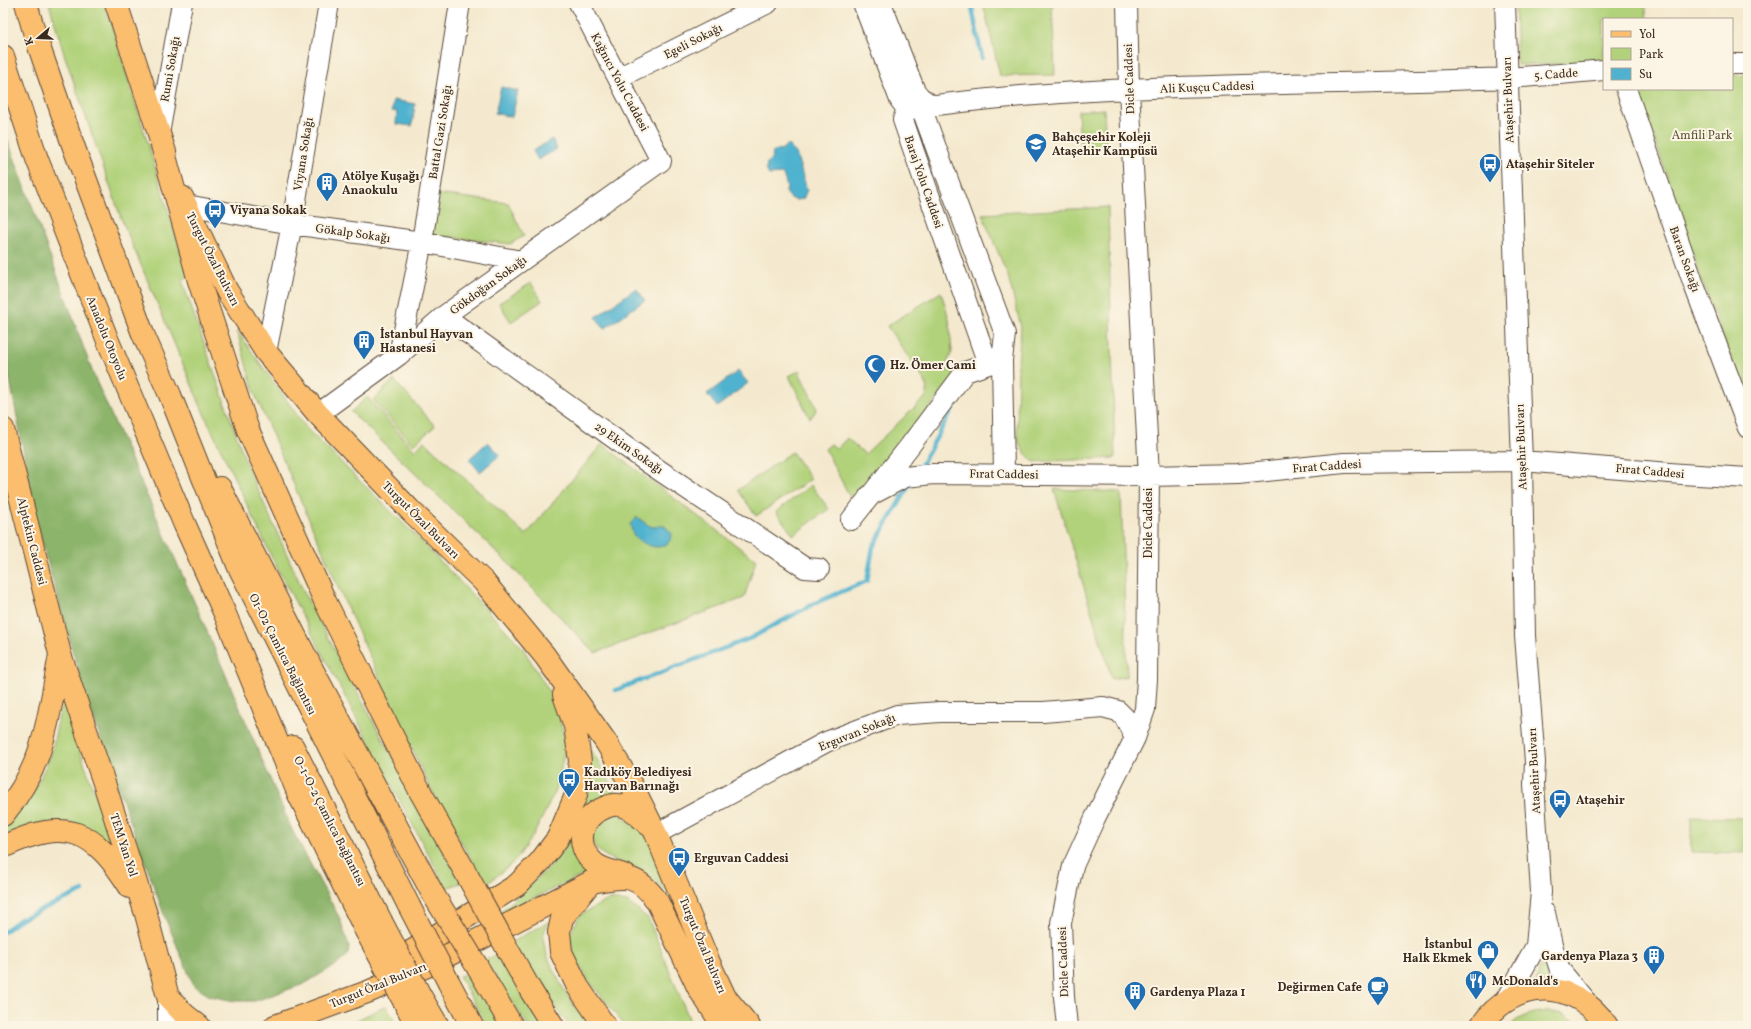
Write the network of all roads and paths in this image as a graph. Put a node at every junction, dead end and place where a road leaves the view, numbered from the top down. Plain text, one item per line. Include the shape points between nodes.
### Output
1 (26, 3) edge
2 (116, 3) edge
3 (182, 3) edge
4 (329, 3) edge
5 (460, 3) edge
6 (579, 3) edge
7 (768, 3) edge
8 (863, 3) edge
9 (881, 3) edge
10 (1127, 3) edge
11 (1505, 3) edge
12 (3, 56) edge
13 (1733, 64) edge
14 (1748, 64) edge
15 (1603, 70) edge
16 (618, 78) junction
17 (1507, 78) junction
18 (1129, 89) junction
19 (1626, 90) edge
20 (920, 107) junction
21 (159, 134) junction
22 (661, 161) joint
23 (186, 205) junction
24 (292, 224) junction
25 (422, 242) junction
26 (521, 261) junction
27 (444, 316) junction
28 (266, 352) junction
29 (399, 355) junction
30 (995, 362) junction
31 (170, 395) junction
32 (318, 414) junction
33 (1748, 428) edge
34 (3, 429) edge
35 (1522, 460) junction
36 (1004, 474) junction
37 (1149, 476) junction
38 (1748, 478) edge
39 (868, 496) junction
40 (851, 520) dead end
41 (819, 569) dead end
42 (60, 654) junction
43 (545, 656) junction
44 (1135, 738) junction
45 (3, 815) edge
46 (654, 831) junction
47 (3, 847) edge
48 (632, 878) junction
49 (591, 882) junction
50 (1541, 892) junction
51 (146, 914) junction
52 (699, 989) junction
53 (168, 997) junction
54 (1505, 1000) junction
55 (414, 1001) junction
56 (1588, 1004) junction
57 (312, 1011) junction
58 (168, 1026) edge
59 (199, 1026) edge
60 (275, 1026) edge
61 (417, 1026) edge
62 (438, 1026) edge
63 (472, 1026) edge
64 (512, 1026) edge
65 (553, 1026) edge
66 (605, 1026) edge
67 (710, 1026) edge
68 (724, 1026) edge
69 (749, 1026) edge
70 (1067, 1026) edge
71 (1482, 1026) edge
72 (1607, 1026) edge

1 - 31 main road via 34,35 140,327
2 - 21 main road, Turgut Özal Bulvarı
3 - 21 street, Rumi Sokağı
4 - 24 street, Viyana Sokağı
5 - 25 street, Battal Gazi Sokağı
6 - 16 street, Kağnıcı Yolu Caddesi
7 - 16 street, Egeli Sokağı
8 - 20 street via 900,100
9 - 20 street via 915,91 920,97
10 - 18 street, Dicle Caddesi
11 - 17 street, Ataşehir Bulvarı
12 - 55 main road, Anadolu Otoyolu, bridge via 37,159 108,341 299,795
13 - 14 street
15 - 17 street, 5. Cadde
16 - 22 street, Kağnıcı Yolu Caddesi
17 - 18 street, Ali Kuşçu Caddesi
17 - 35 street, Ataşehir Bulvarı
18 - 20 street, Ali Kuşçu Caddesi via 995,98
18 - 37 street, Dicle Caddesi
19 - 33 street, Baran Sokağı via 1694,285
20 - 30 street, Baraj Yolu Caddesi via 903,120
21 - 23 main road, Turgut Özal Bulvarı
21 - 65 main road, bridge via 199,281 248,430 325,601 421,793
22 - 26 street, Gökdoğan Sokağı
23 - 24 street, Gökalp Sokağı
23 - 28 main road, Turgut Özal Bulvarı via 227,291
24 - 25 street, Gökalp Sokağı
24 - 28 street, Viyana Sokağı
25 - 26 street, Gökalp Sokağı
25 - 29 street, Battal Gazi Sokağı
26 - 27 street, Gökdoğan Sokağı
27 - 29 street, Gökdoğan Sokağı
27 - 41 street, 29 Ekim Sokağı via 647,462 805,568
28 - 32 main road, Turgut Özal Bulvarı
29 - 32 street, Gökdoğan Sokağı
30 - 36 street, Baraj Yolu Caddesi
30 - 39 street via 965,372 909,447
31 - 63 main road, O1-O2 Çamlıca Bağlantısı, bridge via 238,565
31 - 64 main road, bridge via 247,539 312,669 433,894
32 - 43 main road, Turgut Özal Bulvarı via 410,510 484,582
34 - 42 main road, Alptekin Caddesi
35 - 37 street, Fırat Caddesi via 1344,463 1238,474
35 - 38 street, Fırat Caddesi
35 - 50 street, Ataşehir Bulvarı via 1525,636
36 - 37 street, Fırat Caddesi
36 - 39 street, Fırat Caddesi via 906,476
37 - 44 street, Dicle Caddesi via 1147,679 1145,709
39 - 40 street
42 - 45 main road via 44,742 19,794
42 - 51 main road, TEM Yan Yol
43 - 46 main road, Turgut Özal Bulvarı via 606,742 636,793
43 - 57 main road via 575,726 580,760 576,795 558,838 518,885
44 - 46 street, Erguvan Sokağı via 1118,711 1103,707 1043,712 897,714 826,742
44 - 70 street, Dicle Caddesi via 1073,866 1061,923
46 - 48 main road via 635,811 618,804 601,809 586,820 582,843 588,857 595,864
46 - 69 main road, Turgut Özal Bulvarı via 725,997
47 - 51 main road via 44,832 68,832 86,837 104,851 117,867
48 - 49 main road, Turgut Özal Bulvarı
48 - 52 main road, Turgut Özal Bulvarı via 648,888 657,901
49 - 57 main road, Turgut Özal Bulvarı via 427,966 370,991
49 - 66 main road via 562,918 559,932 561,952 578,987
50 - 54 street, Ataşehir Bulvarı via 1536,946
50 - 56 street, Ataşehir Bulvarı via 1560,970
51 - 53 main road, TEM Yan Yol
52 - 67 street
52 - 68 main road, Turgut Özal Bulvarı
53 - 58 street
53 - 59 main road, TEM Yan Yol
54 - 56 main road via 1525,992 1547,989 1568,994
54 - 71 main road via 1490,1013
55 - 61 main road
55 - 62 main road
56 - 72 main road
57 - 60 main road

